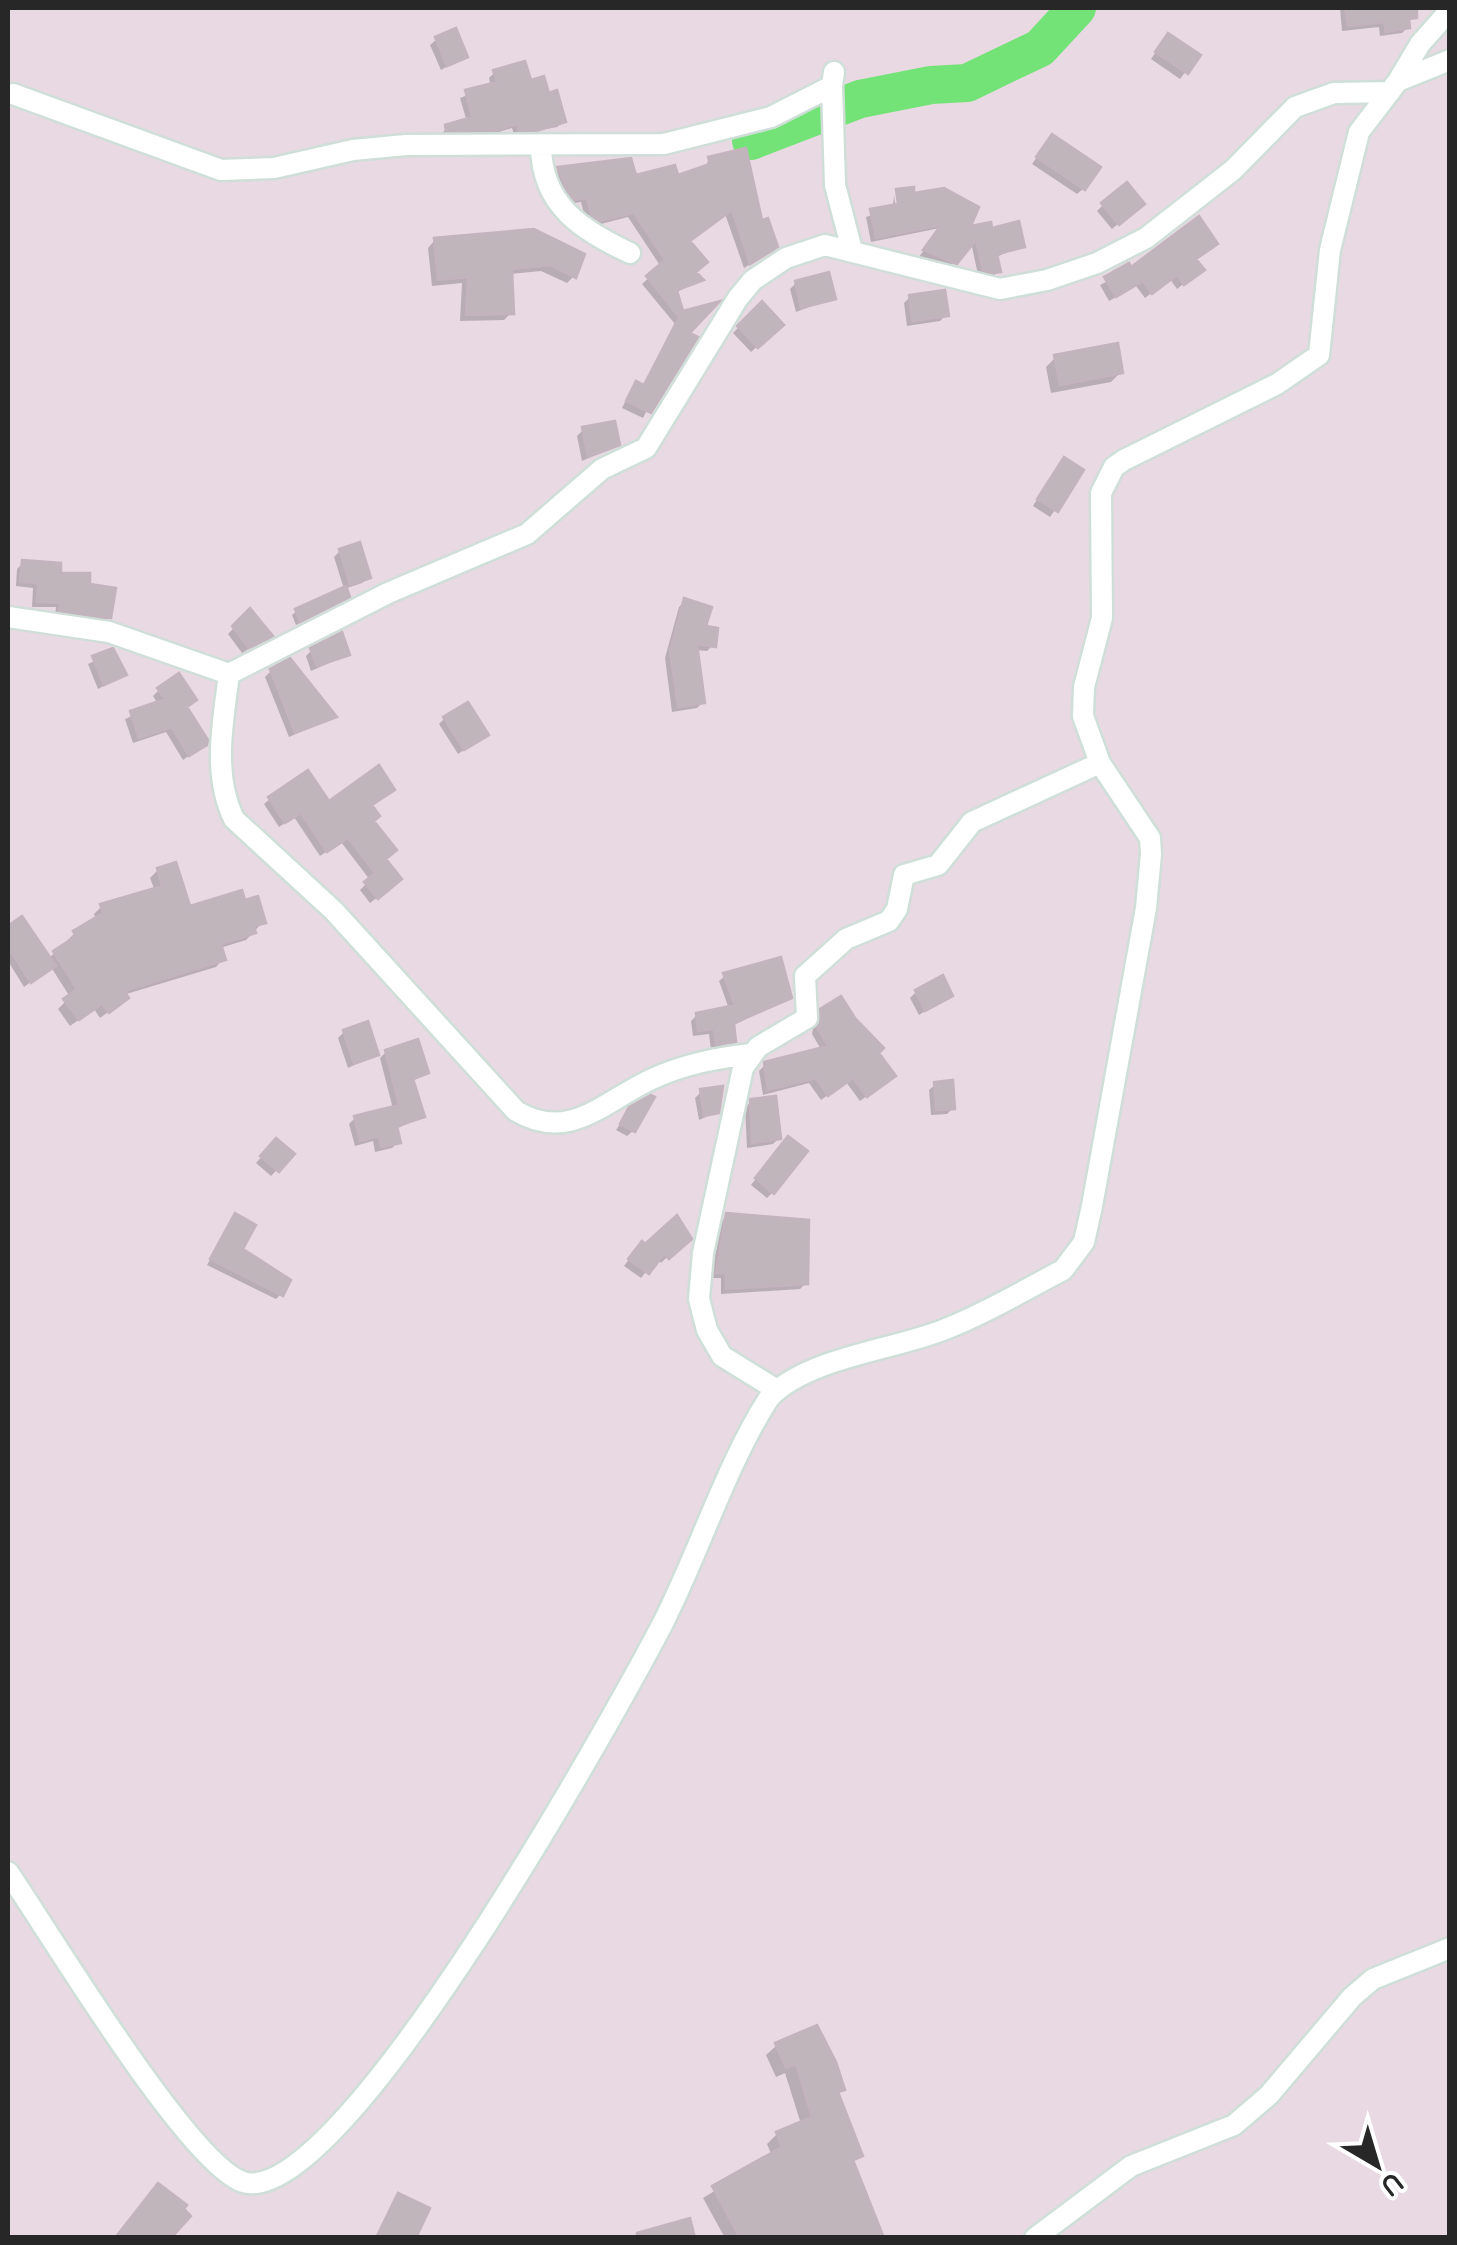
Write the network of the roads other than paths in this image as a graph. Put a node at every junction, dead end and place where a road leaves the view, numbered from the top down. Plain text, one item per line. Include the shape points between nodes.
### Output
1 (1450, 10) edge
2 (1450, 60) edge
3 (1394, 87) junction
4 (13, 94) dead end
5 (542, 158) junction
6 (852, 250) junction
7 (630, 253) dead end
8 (8, 618) edge
9 (230, 674) junction
10 (1100, 763) junction
11 (751, 1054) junction
12 (776, 1390) junction
13 (8, 1872) edge
14 (1450, 1948) edge
15 (1035, 2238) edge

1 - 3 street
2 - 3 street
3 - 6 street via 1334,93 1294,108 1233,170 1146,238 1047,280 1000,289
3 - 10 street via 1359,132 1350,160 1330,250 1319,355 1277,384 1124,460 1108,475 1099,518 1102,618 1083,716
4 - 5 street via 221,170 274,168 406,145
5 - 6 street via 706,136 832,91 835,185
5 - 7 street via 569,218
6 - 9 street via 806,250 753,280 646,448 602,469 527,534 388,592
8 - 9 street via 108,632
9 - 11 street via 220,740 234,820 334,912 516,1111 533,1121 564,1124 652,1078
10 - 11 street via 972,822 938,865 904,876 894,917 815,963 804,976 806,1018
10 - 12 street via 1150,838 1151,854 1084,1242 1063,1270 980,1313
11 - 12 street via 737,1088 699,1299 706,1330 722,1356
12 - 13 street via 662,1624 531,1855 399,2051 287,2174 262,2184 229,2176 166,2108
14 - 15 street via 1373,1979 1234,2125 1131,2166

